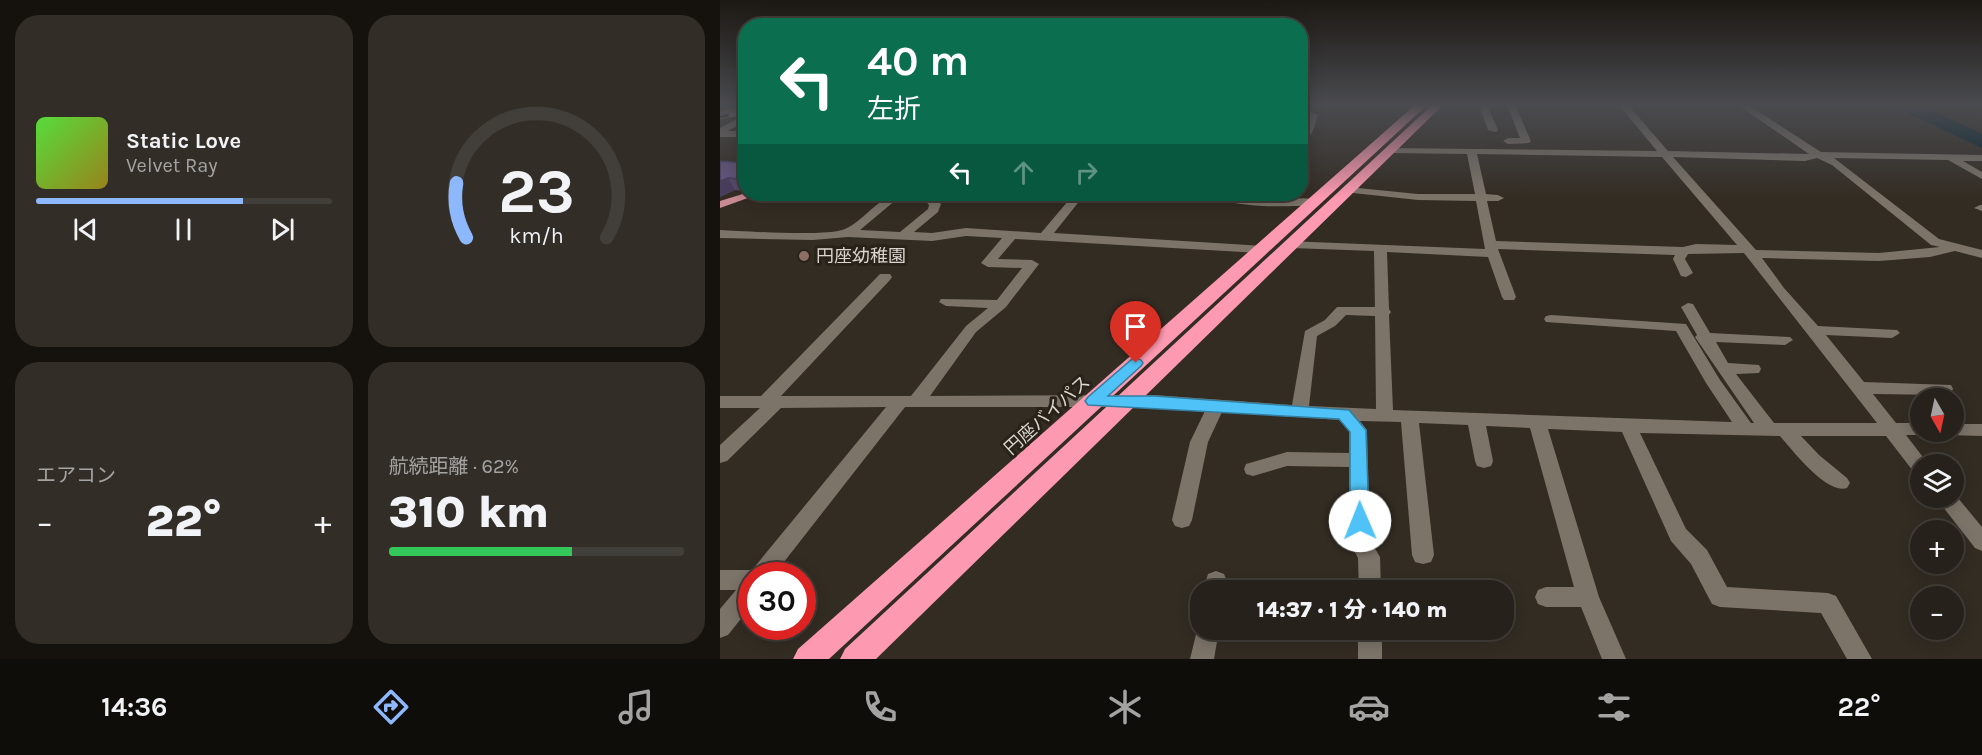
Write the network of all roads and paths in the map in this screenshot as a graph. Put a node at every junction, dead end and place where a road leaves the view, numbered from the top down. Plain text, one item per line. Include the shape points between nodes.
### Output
1 (1387, 136) edge
2 (1405, 136) edge
3 (1524, 136) edge
4 (1649, 136) edge
5 (1789, 136) edge
6 (1497, 141) dead end
7 (1390, 150) junction
8 (1472, 152) junction
9 (1664, 154) junction
10 (1817, 155) junction
11 (1950, 157) junction
12 (1982, 158) edge
13 (1982, 176) edge
14 (1348, 190) junction
15 (1482, 198) junction
16 (1498, 198) dead end
17 (738, 199) edge
18 (889, 201) edge
19 (932, 201) edge
20 (1074, 201) edge
21 (1247, 201) edge
22 (1312, 202) junction
23 (720, 205) edge
24 (848, 233) junction
25 (720, 234) edge
26 (1012, 234) junction
27 (904, 235) junction
28 (1045, 236) junction
29 (1291, 244) junction
30 (1955, 248) junction
31 (1260, 249) junction
32 (1380, 249) junction
33 (1492, 249) junction
34 (1683, 251) junction
35 (1749, 252) junction
36 (1982, 254) edge
37 (1686, 273) dead end
38 (885, 277) dead end
39 (1509, 297) dead end
40 (946, 302) dead end
41 (1001, 304) junction
42 (1688, 307) dead end
43 (1384, 312) junction
44 (1551, 319) dead end
45 (1814, 330) junction
46 (1892, 333) dead end
47 (1703, 337) junction
48 (1785, 340) dead end
49 (1723, 368) junction
50 (1753, 369) dead end
51 (1859, 388) junction
52 (1910, 389) edge
53 (1093, 401) junction
54 (1126, 401) junction
55 (720, 402) edge
56 (770, 403) junction
57 (907, 403) junction
58 (1216, 407) junction
59 (1300, 412) junction
60 (1344, 414) junction
61 (1385, 416) junction
62 (1409, 416) junction
63 (1476, 419) junction
64 (1537, 422) junction
65 (1628, 426) junction
66 (1746, 429) junction
67 (1889, 429) junction
68 (1910, 429) edge
69 (1777, 430) junction
70 (1964, 430) edge
71 (1982, 430) edge
72 (1910, 454) edge
73 (720, 456) edge
74 (1359, 460) junction
75 (1484, 461) dead end
76 (1252, 469) dead end
77 (1840, 483) dead end
78 (1954, 508) edge
79 (1182, 520) dead end
80 (1982, 542) edge
81 (1423, 555) dead end
82 (772, 562) edge
83 (720, 580) edge
84 (738, 580) edge
85 (1370, 580) edge
86 (1546, 597) dead end
87 (1588, 597) junction
88 (738, 604) edge
89 (720, 627) edge
90 (1205, 640) edge
91 (1370, 640) edge
92 (808, 659) edge
93 (855, 659) edge
94 (1202, 659) edge
95 (1370, 659) edge
96 (1614, 659) edge
97 (1860, 659) edge

1 - 22 highway, 円座バイパス
2 - 7 highway
3 - 6 street via 1526,141
4 - 9 street
5 - 10 street
7 - 8 street
7 - 14 highway
8 - 9 street
8 - 15 street
9 - 10 street via 1805,158
9 - 35 street
10 - 11 street
10 - 30 street via 1836,163 1928,237
11 - 12 street
11 - 13 street
14 - 15 street
14 - 29 highway
15 - 16 street
15 - 33 street
17 - 23 main road
18 - 24 street
19 - 27 street via 934,210
20 - 28 street
21 - 22 street
22 - 31 highway, 円座バイパス
24 - 25 street
24 - 27 street
26 - 27 street
26 - 28 street
26 - 41 street via 988,262 1032,264
28 - 31 street
29 - 32 street
29 - 54 highway
30 - 35 street via 1879,257
30 - 36 street
31 - 53 highway, 円座バイパス
32 - 33 street
32 - 43 street
33 - 34 street
33 - 39 street
34 - 35 street via 1696,248
34 - 37 street via 1679,259
35 - 45 street
38 - 56 street
40 - 41 street
41 - 57 street via 971,329
42 - 47 street
43 - 59 street via 1342,310 1330,323 1310,334
43 - 61 street
44 - 66 street via 1681,327
45 - 46 street
45 - 51 street
47 - 48 street
47 - 49 street
49 - 50 street
49 - 69 street
51 - 52 street
51 - 67 street
53 - 54 street
53 - 57 street
53 - 92 highway, 円座バイパス
54 - 58 street
54 - 93 highway
55 - 56 street
56 - 57 street
56 - 73 street
57 - 82 street
58 - 59 street
58 - 79 street via 1199,442
59 - 60 street
60 - 61 street
60 - 74 street via 1358,430
61 - 62 street
62 - 63 street
62 - 81 street
63 - 64 street
63 - 75 street
64 - 65 street
64 - 87 street
65 - 66 street
65 - 97 street via 1678,534 1699,557 1720,597 1828,603
66 - 69 street
67 - 68 street
67 - 69 street
67 - 72 street
69 - 77 street
70 - 71 street
74 - 76 street via 1287,459
74 - 85 street via 1360,541 1369,557
78 - 80 street
83 - 84 street
86 - 87 street
87 - 96 street
88 - 89 street
90 - 94 street
91 - 95 street

